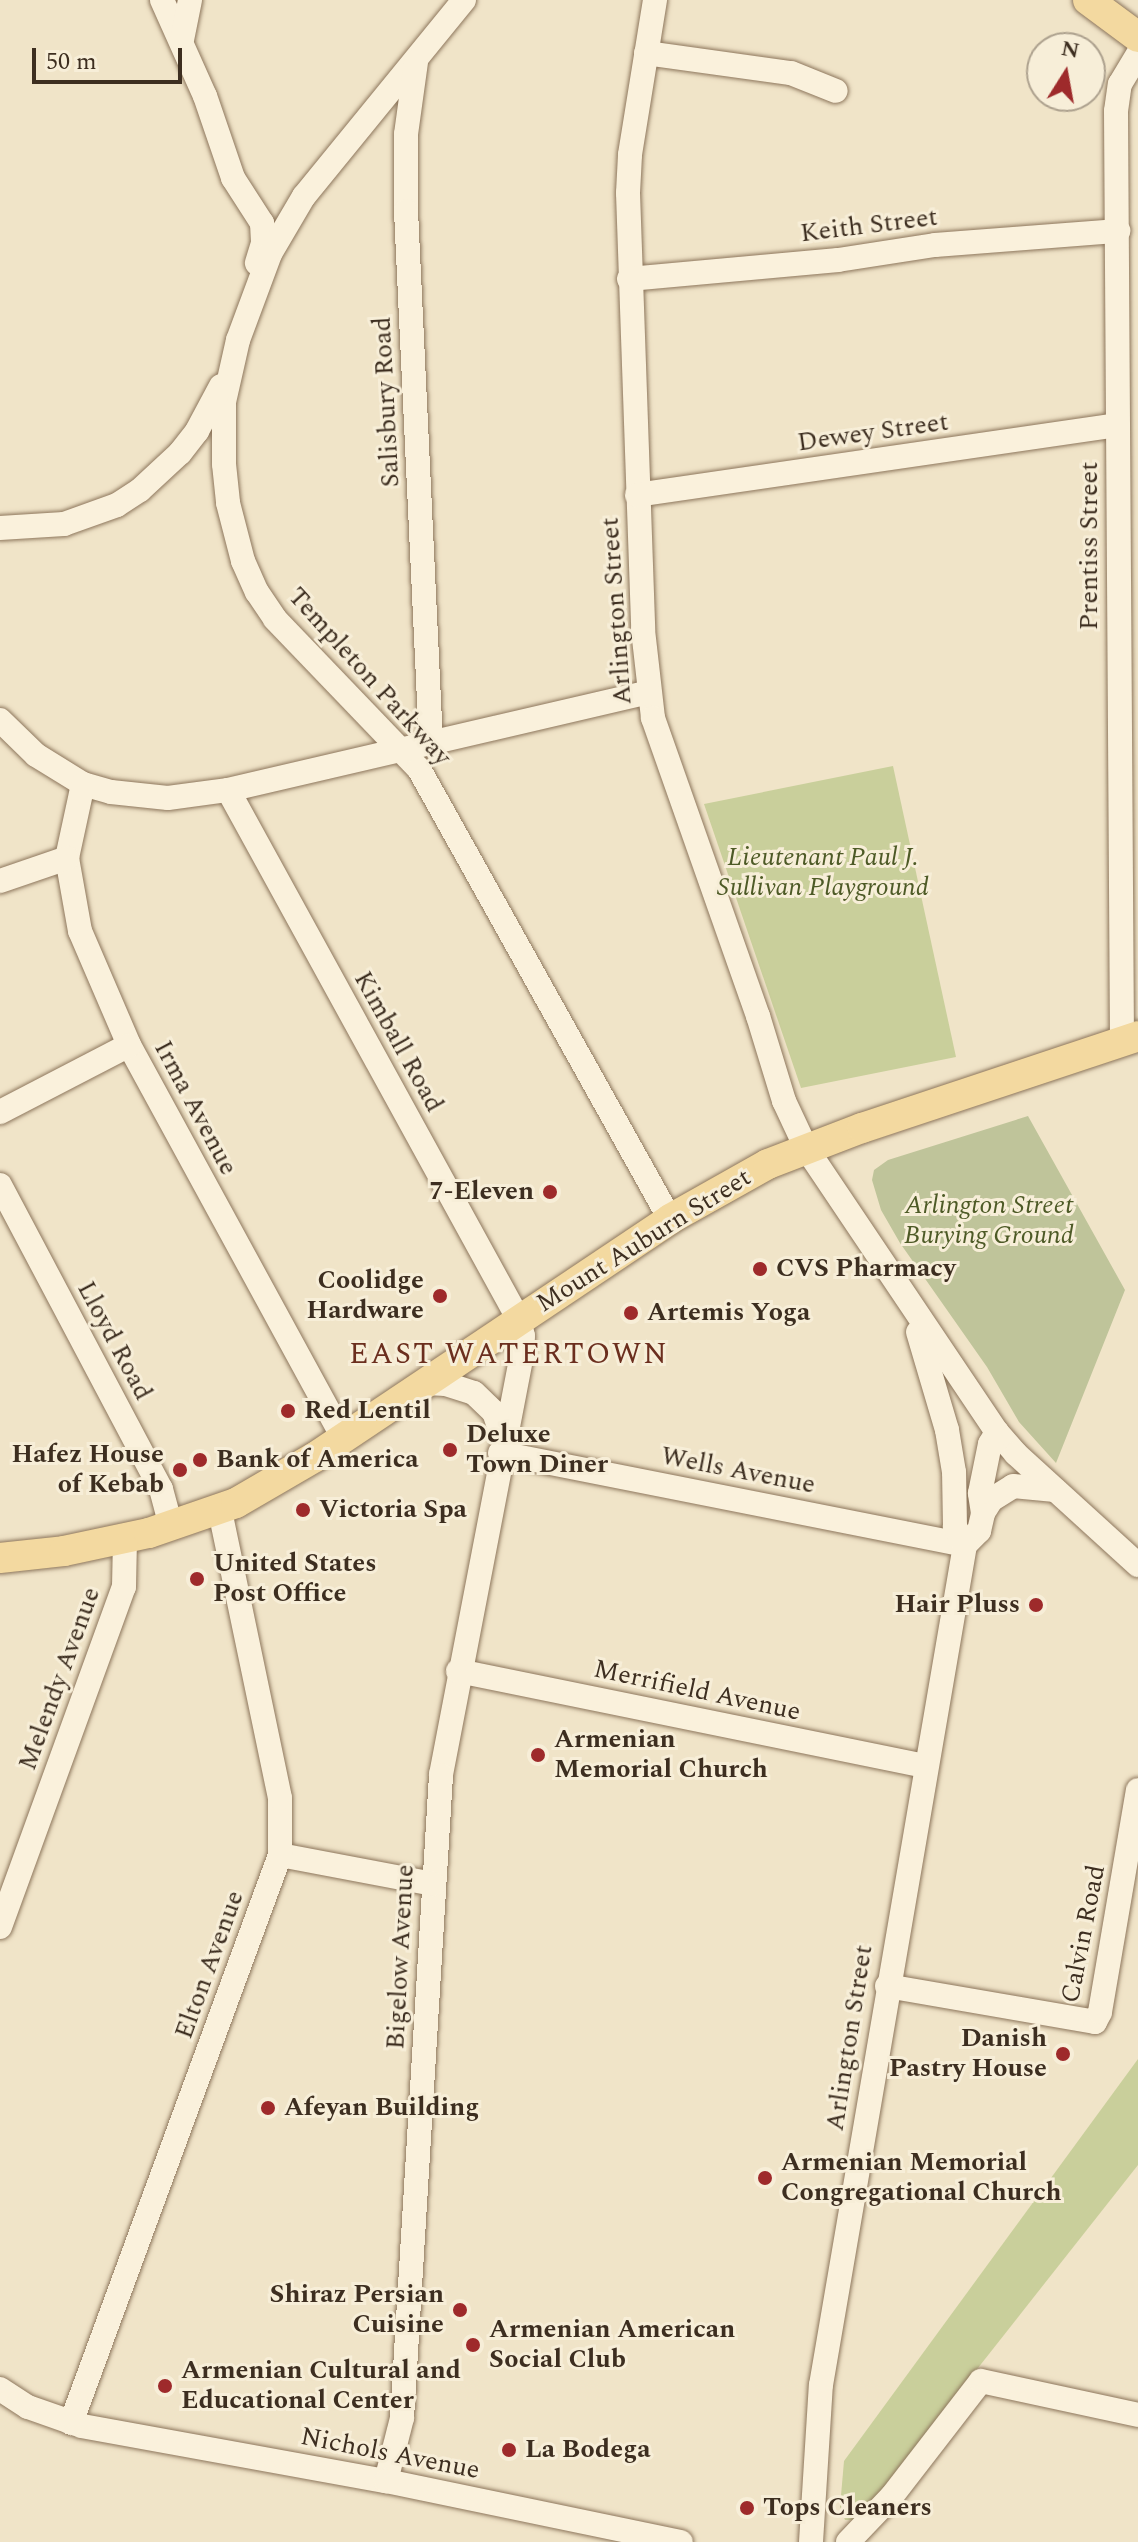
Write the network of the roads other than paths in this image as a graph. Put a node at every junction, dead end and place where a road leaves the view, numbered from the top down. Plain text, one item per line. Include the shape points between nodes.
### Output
1 (162, 0) edge
2 (190, 0) edge
3 (464, 0) edge
4 (655, 0) edge
5 (1088, 0) edge
6 (1138, 37) edge
7 (182, 40) junction
8 (646, 53) junction
9 (1138, 54) edge
10 (416, 60) junction
11 (836, 91) dead end
12 (1118, 231) junction
13 (629, 279) junction
14 (238, 340) junction
15 (1117, 425) junction
16 (637, 495) junction
17 (0, 528) edge
18 (648, 692) junction
19 (0, 720) edge
20 (431, 743) junction
21 (398, 750) junction
22 (83, 784) junction
23 (228, 790) junction
24 (67, 858) junction
25 (0, 881) edge
26 (1130, 1039) edge
27 (129, 1045) junction
28 (0, 1112) edge
29 (806, 1148) junction
30 (0, 1185) edge
31 (670, 1219) junction
32 (910, 1307) junction
33 (519, 1320) junction
34 (425, 1383) junction
35 (997, 1432) junction
36 (343, 1438) junction
37 (502, 1446) junction
38 (954, 1472) junction
39 (1055, 1490) junction
40 (220, 1510) junction
41 (983, 1513) junction
42 (171, 1526) junction
43 (125, 1538) junction
44 (965, 1545) junction
45 (0, 1558) edge
46 (1138, 1565) edge
47 (458, 1671) junction
48 (925, 1766) junction
49 (1138, 1790) edge
50 (280, 1855) junction
51 (433, 1884) junction
52 (0, 1927) edge
53 (887, 1986) junction
54 (0, 2389) edge
55 (1138, 2415) edge
56 (71, 2423) junction
57 (386, 2481) junction
58 (681, 2542) edge
59 (811, 2542) edge
60 (848, 2542) edge

1 - 7 street
2 - 7 street
3 - 10 street, Templeton Parkway
4 - 8 street, Arlington Street
5 - 6 main road
7 - 14 street via 233,178 262,223 263,243
8 - 11 street via 791,73
8 - 13 street, Arlington Street via 630,155
9 - 12 street, Prentiss Street via 1117,97
10 - 14 street, Templeton Parkway via 285,224
10 - 20 street, Salisbury Road via 406,134 406,211
12 - 13 street, Keith Street
12 - 15 street, Prentiss Street
13 - 16 street, Arlington Street
14 - 17 street via 197,431 140,490 77,520
14 - 21 street, Templeton Parkway via 224,402 224,464 243,561 275,619
15 - 16 street, Dewey Street
15 - 26 street, Prentiss Street
16 - 18 street, Arlington Street
18 - 20 street
18 - 29 street, Arlington Street via 784,1101
19 - 22 street via 36,755
20 - 21 street
21 - 23 street
21 - 31 street, Templeton Parkway via 419,769
22 - 23 street via 168,798
22 - 24 street, Irma Avenue
23 - 33 street, Kimball Road
24 - 25 street
24 - 27 street, Irma Avenue via 80,931
26 - 29 main road, Mount Auburn Street
27 - 28 street
27 - 36 street, Irma Avenue
29 - 31 main road, Mount Auburn Street
29 - 32 street, Arlington Street
30 - 42 street, Lloyd Road via 161,1489
31 - 33 main road, Mount Auburn Street
32 - 35 street, Arlington Street
32 - 38 street, Arlington Street
33 - 34 main road, Mount Auburn Street
33 - 37 street, Bigelow Avenue via 522,1354
34 - 36 main road, Mount Auburn Street
34 - 37 street via 456,1386 482,1399 494,1412
35 - 38 street via 969,1443 955,1458
35 - 39 street
35 - 41 street, Arlington Street via 980,1493
36 - 40 main road, Mount Auburn Street
37 - 44 street, Wells Avenue
37 - 47 street, Bigelow Avenue
38 - 44 street, Arlington Street via 955,1527
39 - 41 street via 1013,1486 991,1500
39 - 46 street
40 - 42 main road, Mount Auburn Street
40 - 50 street, Elton Avenue via 280,1798
41 - 44 street, Arlington Street via 979,1531
42 - 43 main road, Mount Auburn Street
43 - 45 main road, Mount Auburn Street
43 - 52 street, Melendy Avenue via 124,1587
44 - 48 street, Arlington Street
47 - 48 street, Merrifield Avenue
47 - 51 street, Bigelow Avenue via 441,1775
48 - 53 street, Arlington Street
49 - 53 street, Calvin Road via 1095,2022
50 - 51 street
50 - 56 street, Elton Avenue
51 - 57 street, Bigelow Avenue via 402,2418
53 - 59 street, Arlington Street via 819,2401
54 - 56 street, Nichols Avenue via 28,2407
55 - 60 street via 981,2381 892,2496
56 - 57 street, Nichols Avenue
57 - 58 street, Nichols Avenue

